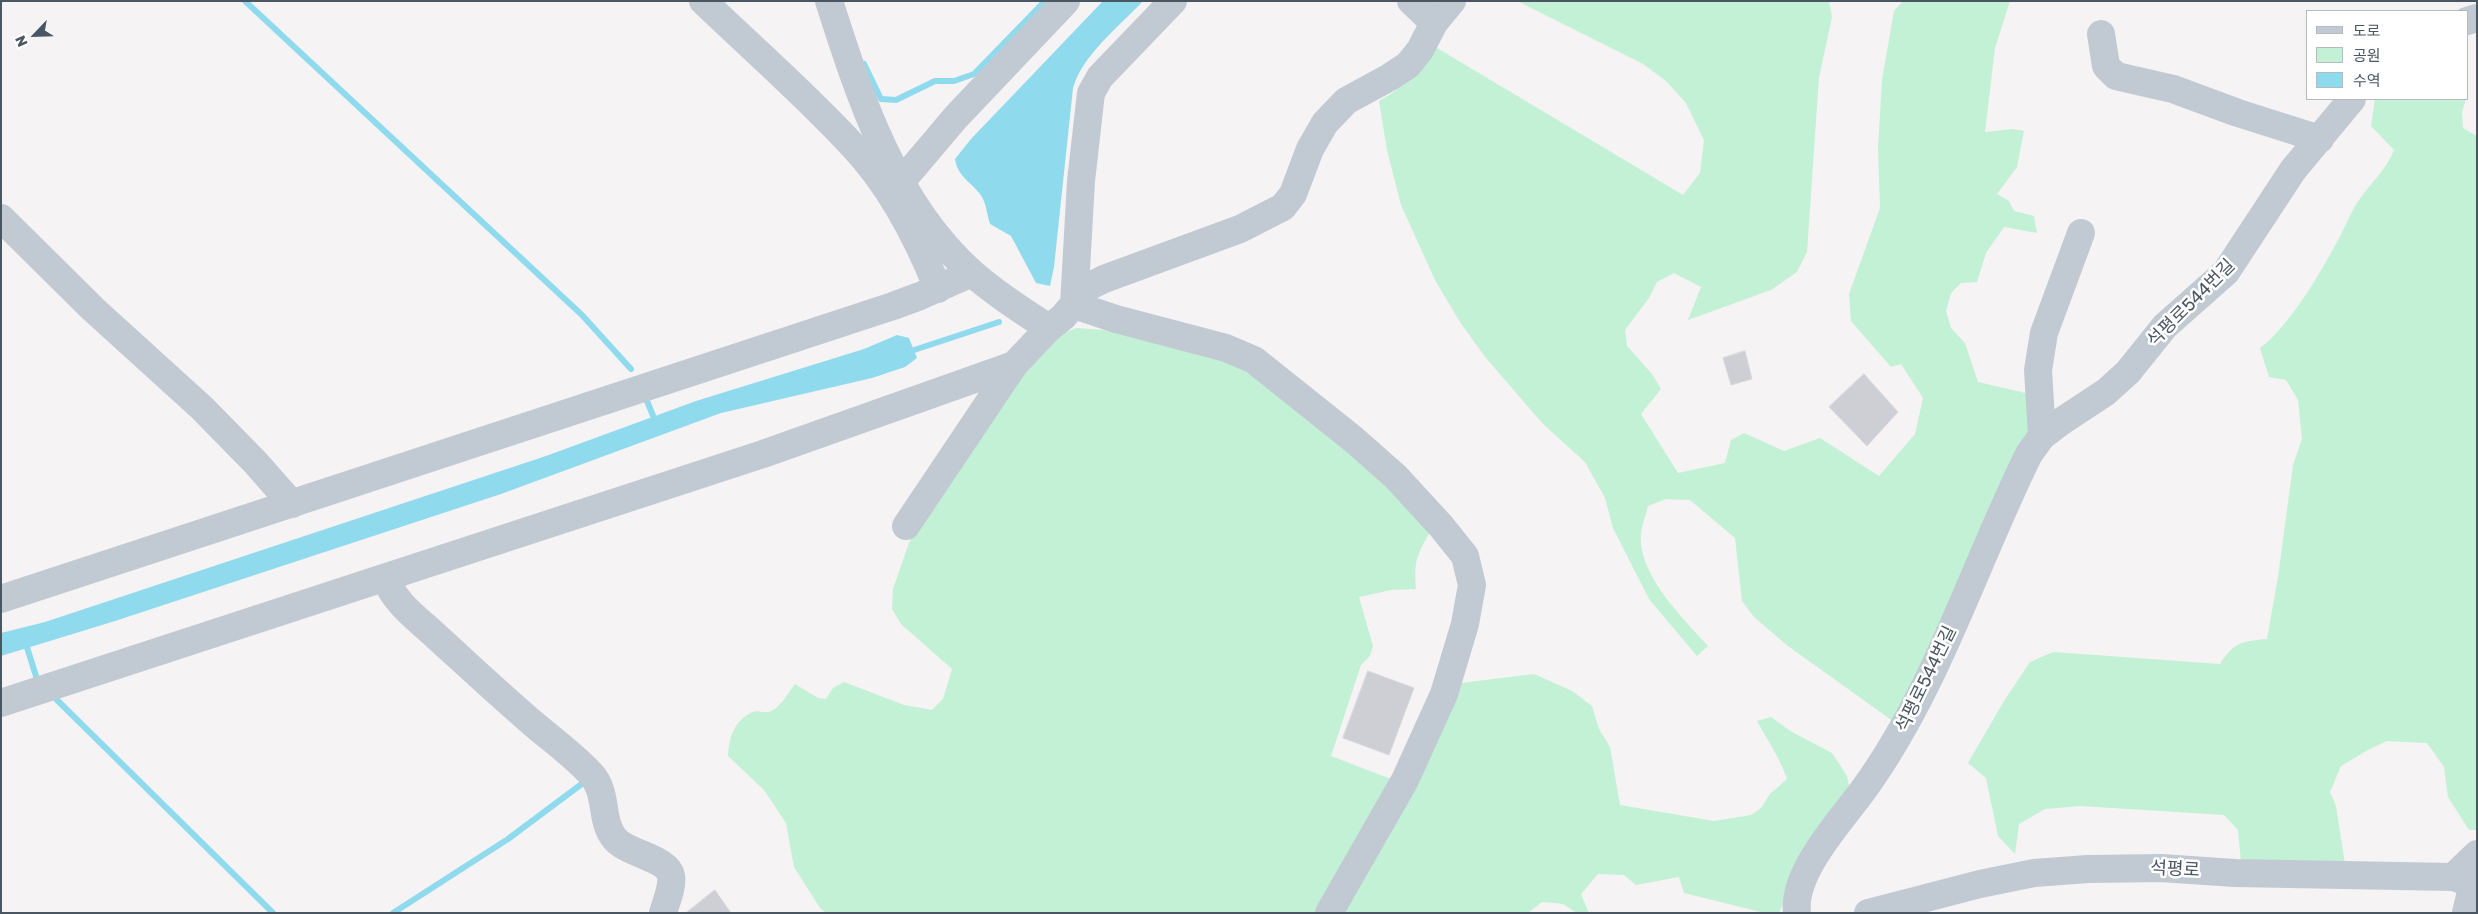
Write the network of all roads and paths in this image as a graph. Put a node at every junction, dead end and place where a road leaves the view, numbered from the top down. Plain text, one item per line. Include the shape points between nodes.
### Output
1 (703, 1) edge
2 (829, 1) edge
3 (1066, 1) edge
4 (1172, 1) edge
5 (1411, 1) edge
6 (1452, 1) edge
7 (1434, 23) junction
8 (2101, 34) dead end
9 (2351, 100) edge
10 (2320, 139) junction
11 (901, 182) junction
12 (1, 218) edge
13 (2081, 233) dead end
14 (972, 273) junction
15 (938, 289) junction
16 (1074, 305) junction
17 (1049, 328) junction
18 (1014, 365) junction
19 (2042, 436) junction
20 (292, 504) junction
21 (906, 526) dead end
22 (386, 578) junction
23 (1, 599) edge
24 (1, 703) edge
25 (2477, 854) edge
26 (2468, 881) edge
27 (663, 913) edge
28 (1329, 913) edge
29 (1797, 913) edge
30 (1868, 913) edge
31 (2466, 913) edge

1 - 15 street via 854,146 895,204 926,257
2 - 11 street via 878,138
3 - 11 street via 956,117
4 - 16 street via 1100,76 1091,93 1081,181
5 - 7 street
6 - 7 street
7 - 16 street via 1408,65 1346,101 1325,123 1310,149 1293,194 1283,207 1240,230 1104,279 1088,287
8 - 10 street via 2106,66 2116,76 2173,89
9 - 10 street, 석평로544번길
10 - 19 street, 석평로544번길 via 2271,201 2226,272 2165,326 2128,372 2106,392
11 - 14 street via 948,249
12 - 20 street via 93,309 202,408
13 - 19 street via 2044,333 2038,370
14 - 15 street
14 - 17 street
15 - 20 street
16 - 17 street
16 - 28 street via 1226,348 1254,360 1396,477 1465,556 1472,585 1465,624 1444,694 1405,780
17 - 18 street
18 - 21 street
18 - 22 street via 772,451
19 - 29 street, 석평로544번길 via 2015,483 1966,596 1893,746 1805,872 1795,900
20 - 23 street
22 - 24 street
22 - 27 street via 389,589 408,610 591,774 604,797 606,819 615,839 667,868 671,876 670,888
25 - 26 street
26 - 30 street, 석평로 via 2161,868 2088,869 2025,874
26 - 31 street

